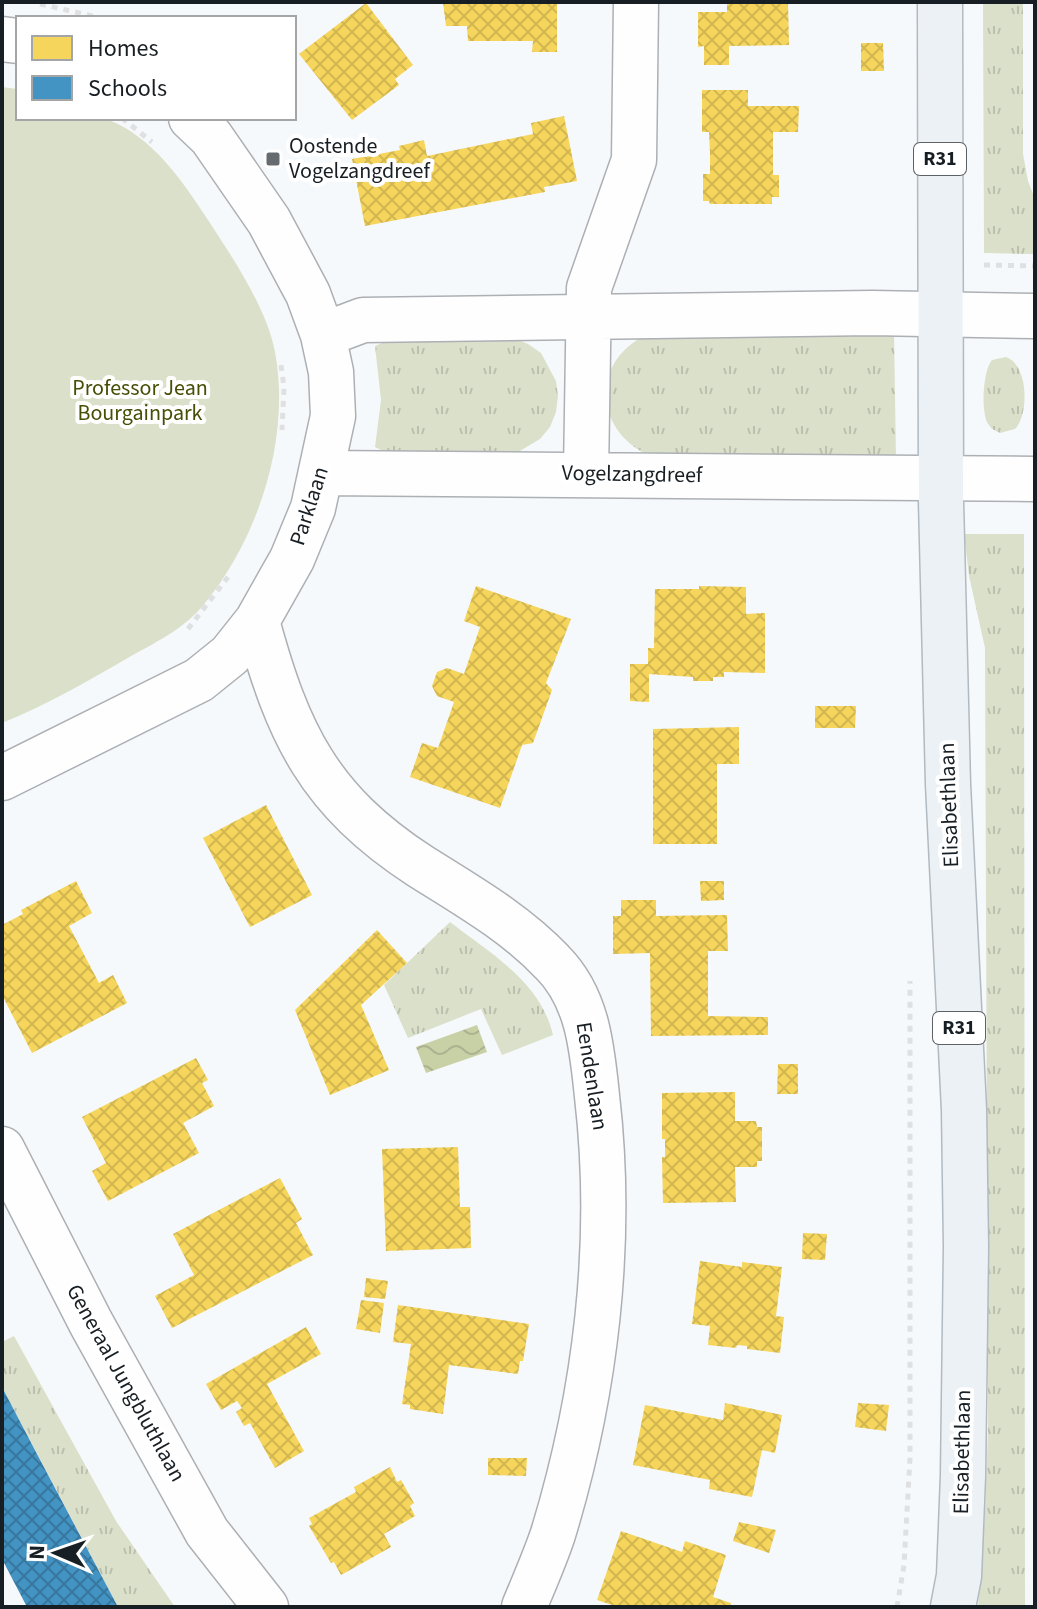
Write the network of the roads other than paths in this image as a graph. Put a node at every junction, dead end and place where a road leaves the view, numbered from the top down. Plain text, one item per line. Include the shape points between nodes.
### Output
1 (636, 2) edge
2 (940, 2) edge
3 (193, 120) edge
4 (940, 315) junction
5 (587, 316) junction
6 (1035, 316) edge
7 (323, 335) junction
8 (321, 473) junction
9 (586, 473) junction
10 (1035, 479) edge
11 (942, 480) junction
12 (257, 621) junction
13 (2, 778) edge
14 (2, 1149) edge
15 (266, 1607) edge
16 (524, 1607) edge
17 (953, 1607) edge

1 - 5 street via 634,160 589,288
2 - 4 main road, Elisabethlaan / R31
3 - 7 street, Parklaan via 211,137 269,221
4 - 5 street
4 - 6 street
4 - 11 main road, Elisabethlaan / R31
5 - 7 street via 363,320
5 - 9 street
7 - 8 street, Parklaan via 333,416
8 - 9 street, Vogelzangdreef
8 - 12 street, Parklaan via 292,559
9 - 11 street, Vogelzangdreef
10 - 11 street, Vogelzangdreef
11 - 17 main road, Elisabethlaan / R31 via 966,1247 963,1476
12 - 13 street, Parklaan via 230,655 199,680
12 - 16 street, Eendenlaan via 301,746 325,783 359,820 515,928 554,963 580,1001 592,1049 604,1158 604,1246 579,1437 552,1536
14 - 15 street, Generaal Jungbluthlaan via 207,1532

